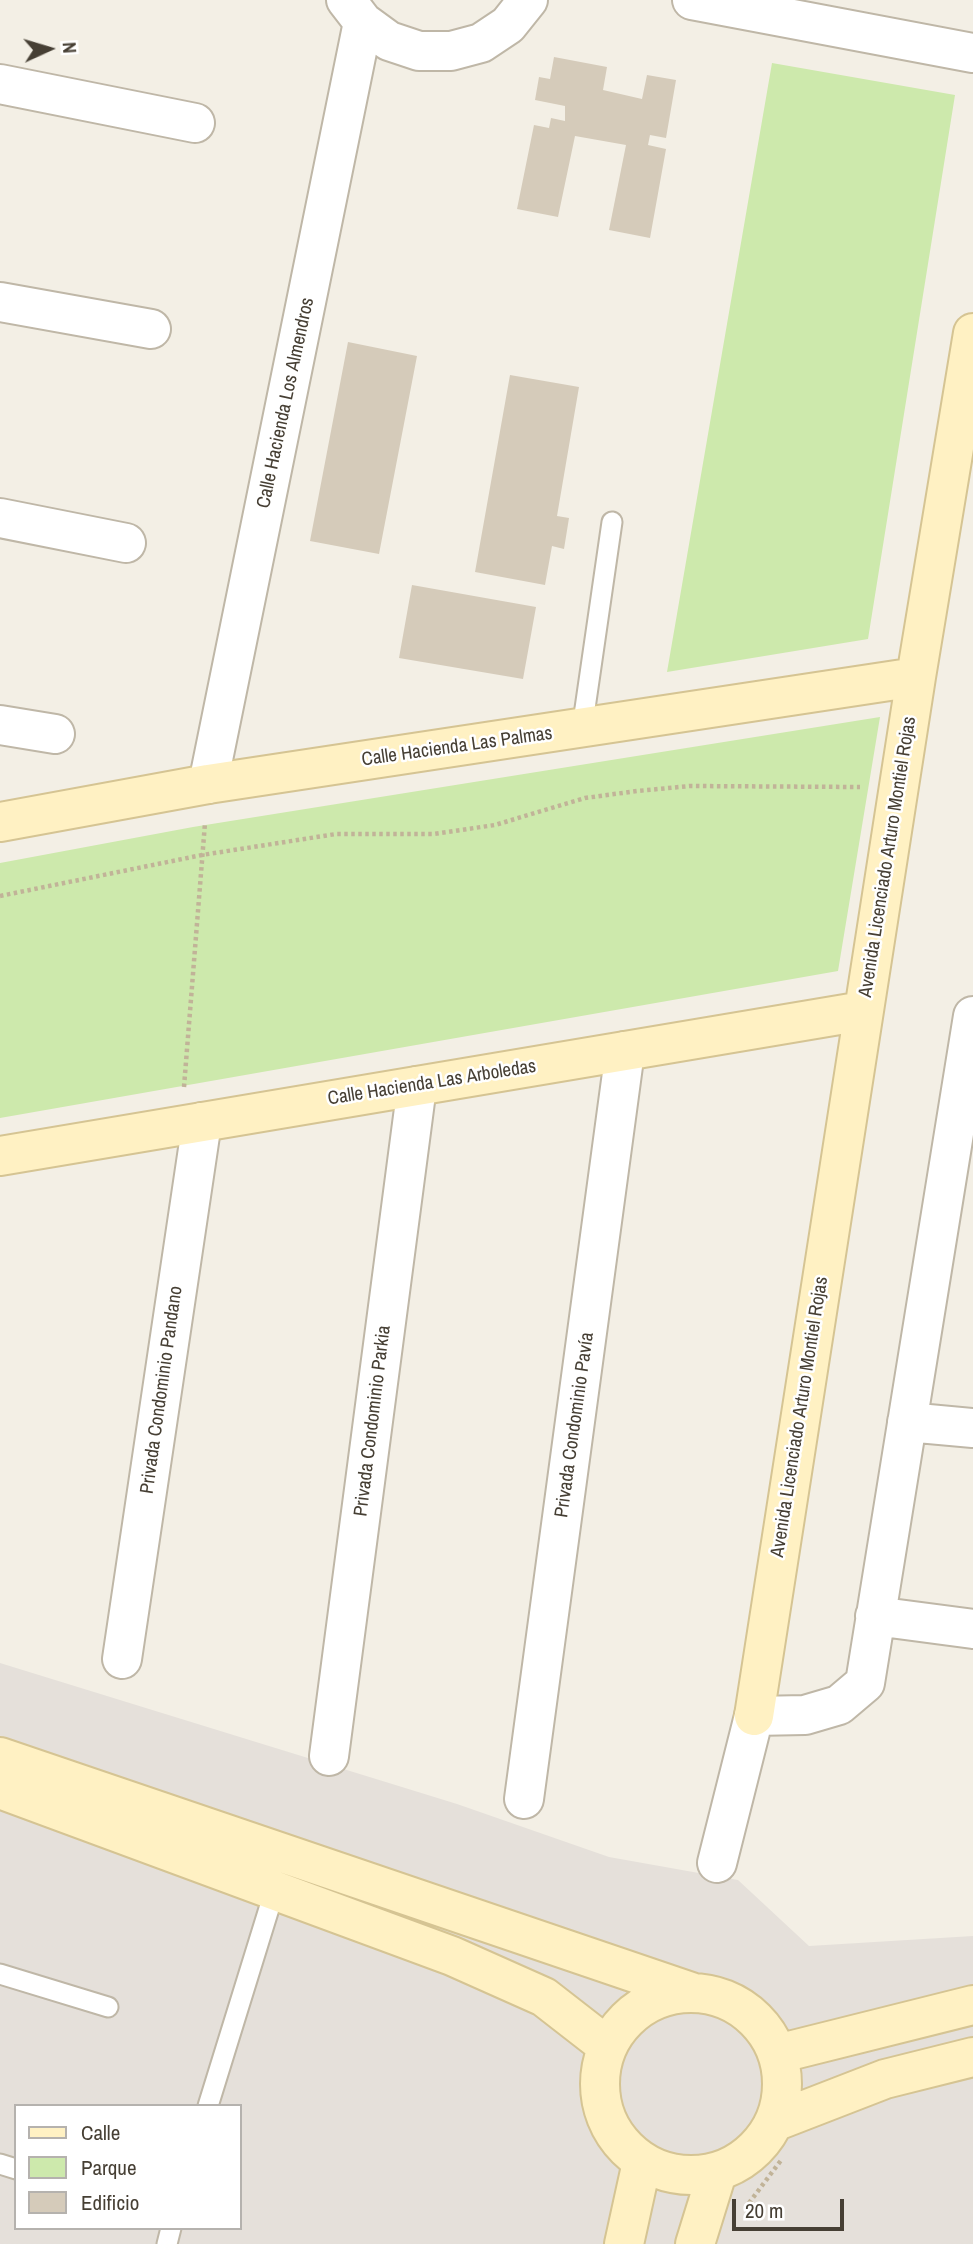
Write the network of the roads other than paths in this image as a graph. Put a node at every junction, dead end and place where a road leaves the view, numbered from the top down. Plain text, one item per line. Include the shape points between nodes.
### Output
1 (528, 0) edge
2 (692, 0) edge
3 (355, 11) edge
4 (973, 53) edge
5 (0, 84) edge
6 (195, 123) dead end
7 (0, 302) edge
8 (151, 329) dead end
9 (973, 333) edge
10 (0, 518) edge
11 (612, 522) dead end
12 (126, 543) dead end
13 (916, 677) junction
14 (0, 724) edge
15 (582, 729) junction
16 (55, 734) dead end
17 (208, 783) junction
18 (0, 822) edge
19 (863, 1011) junction
20 (973, 1016) edge
21 (625, 1051) junction
22 (417, 1086) junction
23 (191, 1124) junction
24 (0, 1156) edge
25 (958, 1205) edge
26 (907, 1422) junction
27 (973, 1428) edge
28 (875, 1616) junction
29 (973, 1629) edge
30 (122, 1658) dead end
31 (754, 1716) junction
32 (329, 1756) dead end
33 (0, 1757) edge
34 (0, 1789) edge
35 (524, 1799) dead end
36 (290, 1857) junction
37 (717, 1863) dead end
38 (273, 1891) junction
39 (0, 1973) edge
40 (691, 1992) junction
41 (973, 2005) edge
42 (108, 2007) dead end
43 (607, 2046) junction
44 (776, 2054) junction
45 (973, 2057) edge
46 (209, 2104) edge
47 (775, 2122) junction
48 (642, 2162) junction
49 (717, 2173) junction
50 (624, 2244) edge
51 (695, 2244) edge

1 - 3 street via 508,25 481,43 451,51 419,51 389,41
2 - 4 street
3 - 17 street, Calle Hacienda Los Almendros
5 - 6 street
7 - 8 street
9 - 13 main road, Avenida Licenciado Arturo Montiel Rojas
10 - 12 street
11 - 15 lane
13 - 15 main road, Calle Hacienda Las Palmas
13 - 19 main road, Avenida Licenciado Arturo Montiel Rojas
14 - 16 street
15 - 17 main road, Calle Hacienda Las Palmas
17 - 18 main road, Calle Hacienda Las Palmas
19 - 21 main road, Calle Hacienda Las Arboledas
19 - 31 main road, Avenida Licenciado Arturo Montiel Rojas
20 - 25 street
21 - 22 main road, Calle Hacienda Las Arboledas
21 - 35 street, Privada Condominio Pavía
22 - 23 main road, Calle Hacienda Las Arboledas
22 - 32 street, Privada Condominio Parkia
23 - 24 main road, Calle Hacienda Las Arboledas
23 - 30 street, Privada Condominio Pandano
25 - 26 street
26 - 27 street
26 - 28 street
28 - 29 street
28 - 31 street via 865,1684 839,1705 806,1715
31 - 37 street
33 - 36 main road
34 - 38 main road
36 - 38 lane
36 - 40 main road
38 - 43 main road via 452,1956 544,1997
38 - 46 lane
39 - 42 lane
40 - 43 main road via 665,1996 641,2007 621,2024
40 - 44 main road via 717,1995 740,2007 760,2024
41 - 44 main road
43 - 48 main road via 600,2071 600,2098 622,2145
44 - 47 main road via 782,2097
45 - 47 main road via 886,2079
47 - 49 main road via 761,2144 741,2162
48 - 49 main road via 665,2173
48 - 50 main road
49 - 51 main road

